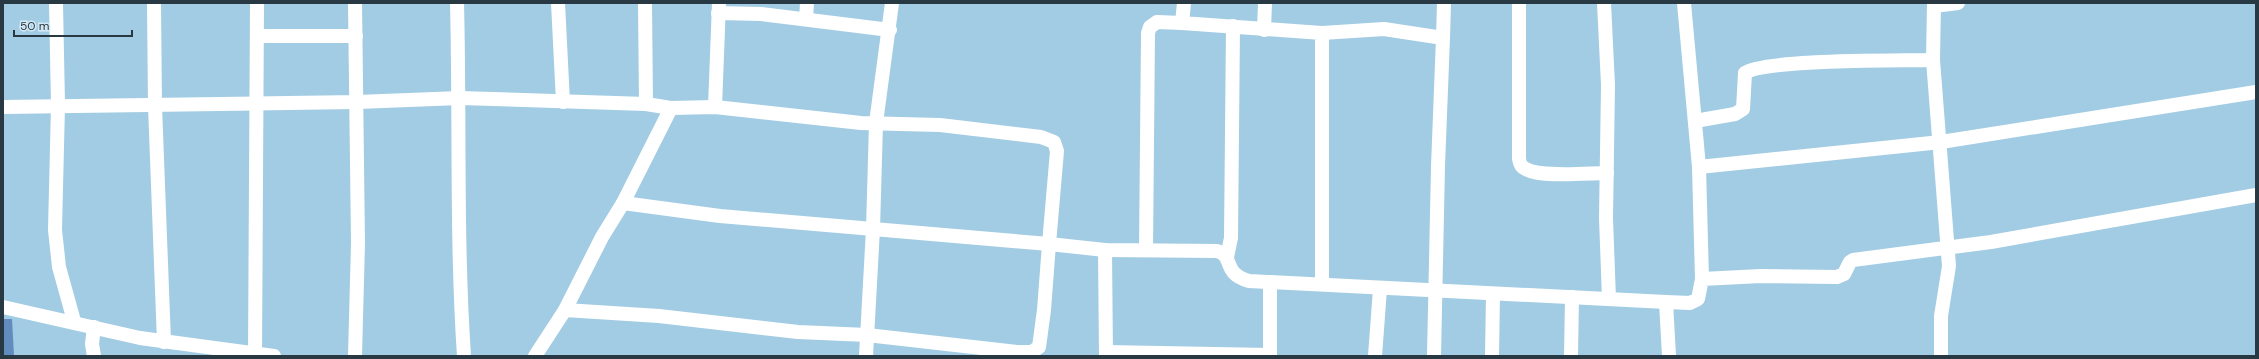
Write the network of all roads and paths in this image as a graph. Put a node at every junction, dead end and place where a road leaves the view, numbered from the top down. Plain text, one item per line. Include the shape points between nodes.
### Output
1 (56, 3) edge
2 (154, 3) edge
3 (257, 3) edge
4 (355, 3) edge
5 (458, 3) edge
6 (558, 3) edge
7 (644, 3) edge
8 (807, 3) edge
9 (892, 3) edge
10 (1184, 3) edge
11 (1265, 3) edge
12 (1444, 3) edge
13 (1520, 3) edge
14 (1604, 3) edge
15 (1684, 3) edge
16 (1958, 3) edge
17 (1934, 4) edge
18 (718, 8) edge
19 (806, 19) junction
20 (1182, 23) junction
21 (1233, 26) junction
22 (890, 30) junction
23 (1264, 30) junction
24 (1322, 33) junction
25 (257, 36) junction
26 (356, 36) junction
27 (1443, 38) junction
28 (1933, 60) junction
29 (2256, 92) edge
30 (460, 98) junction
31 (357, 102) junction
32 (564, 102) junction
33 (256, 103) junction
34 (646, 104) junction
35 (58, 105) junction
36 (155, 106) junction
37 (3, 107) edge
38 (715, 107) junction
39 (671, 108) junction
40 (1695, 121) junction
41 (876, 123) junction
42 (1941, 142) junction
43 (1698, 167) junction
44 (1607, 173) junction
45 (2256, 195) edge
46 (623, 203) junction
47 (874, 229) junction
48 (1049, 244) junction
49 (1947, 247) junction
50 (1105, 250) junction
51 (1146, 250) junction
52 (1228, 257) junction
53 (1702, 279) junction
54 (1270, 282) junction
55 (1322, 284) junction
56 (1380, 289) junction
57 (1437, 292) junction
58 (1493, 295) junction
59 (1572, 297) junction
60 (1609, 299) junction
61 (1666, 302) junction
62 (3, 307) edge
63 (565, 310) junction
64 (74, 321) junction
65 (94, 327) junction
66 (867, 335) junction
67 (164, 342) junction
68 (255, 354) edge
69 (1106, 354) edge
70 (94, 356) edge
71 (274, 356) edge
72 (355, 356) edge
73 (464, 356) edge
74 (535, 356) edge
75 (866, 356) edge
76 (1270, 356) edge
77 (1375, 356) edge
78 (1434, 356) edge
79 (1492, 356) edge
80 (1571, 356) edge
81 (1668, 356) edge
82 (1941, 356) edge

1 - 35 street
2 - 36 street
3 - 25 street
4 - 26 street
5 - 30 street
6 - 32 street
7 - 34 street
8 - 19 street
9 - 22 street
10 - 20 street
11 - 23 street
12 - 27 street
13 - 44 street via 1521,166 1527,170 1554,174
14 - 44 street via 1608,85
15 - 40 street
16 - 17 street
17 - 28 street
18 - 19 street
18 - 38 street
19 - 22 street
20 - 21 street
20 - 51 street via 1157,22 1150,27 1148,33
21 - 23 street
21 - 52 street via 1231,238
22 - 41 street
23 - 24 street
24 - 27 street via 1384,29
24 - 55 street
25 - 26 street
25 - 33 street
26 - 31 street
27 - 57 street
28 - 40 street via 1813,63 1750,69 1743,78 1743,109 1735,114
28 - 42 street
29 - 42 street
30 - 31 street
30 - 32 street
30 - 73 street via 458,212
31 - 33 street
31 - 72 street via 358,243
32 - 34 street
33 - 36 street
33 - 68 street
34 - 39 street
35 - 36 street
35 - 37 street
35 - 64 street via 56,257
36 - 67 street
38 - 39 street
38 - 41 street
39 - 46 street
40 - 43 street
41 - 47 street
41 - 48 street via 940,125 1041,137 1054,142 1058,151
42 - 43 street
42 - 49 street
43 - 53 street
44 - 60 street
45 - 49 street via 1991,242
46 - 47 street via 720,216
46 - 63 street via 602,237
47 - 48 street
47 - 66 street
48 - 50 street
48 - 66 street via 1041,337 1036,350 1017,352
49 - 53 street via 1853,260 1844,274 1837,277 1761,276
49 - 82 street via 1948,266 1941,316
50 - 51 street
50 - 69 street
51 - 52 street via 1217,251
52 - 54 street via 1229,269 1241,279
53 - 61 street via 1698,299 1690,303
54 - 55 street
54 - 76 street
55 - 56 street
56 - 57 street
56 - 77 street
57 - 58 street
57 - 78 street
58 - 59 street
58 - 79 street
59 - 60 street
59 - 80 street
60 - 61 street
61 - 81 street
62 - 64 street
63 - 66 street via 659,316 798,332
63 - 74 street
64 - 65 street
65 - 67 street
65 - 70 street
66 - 75 street
67 - 68 street
68 - 71 street
69 - 76 street

